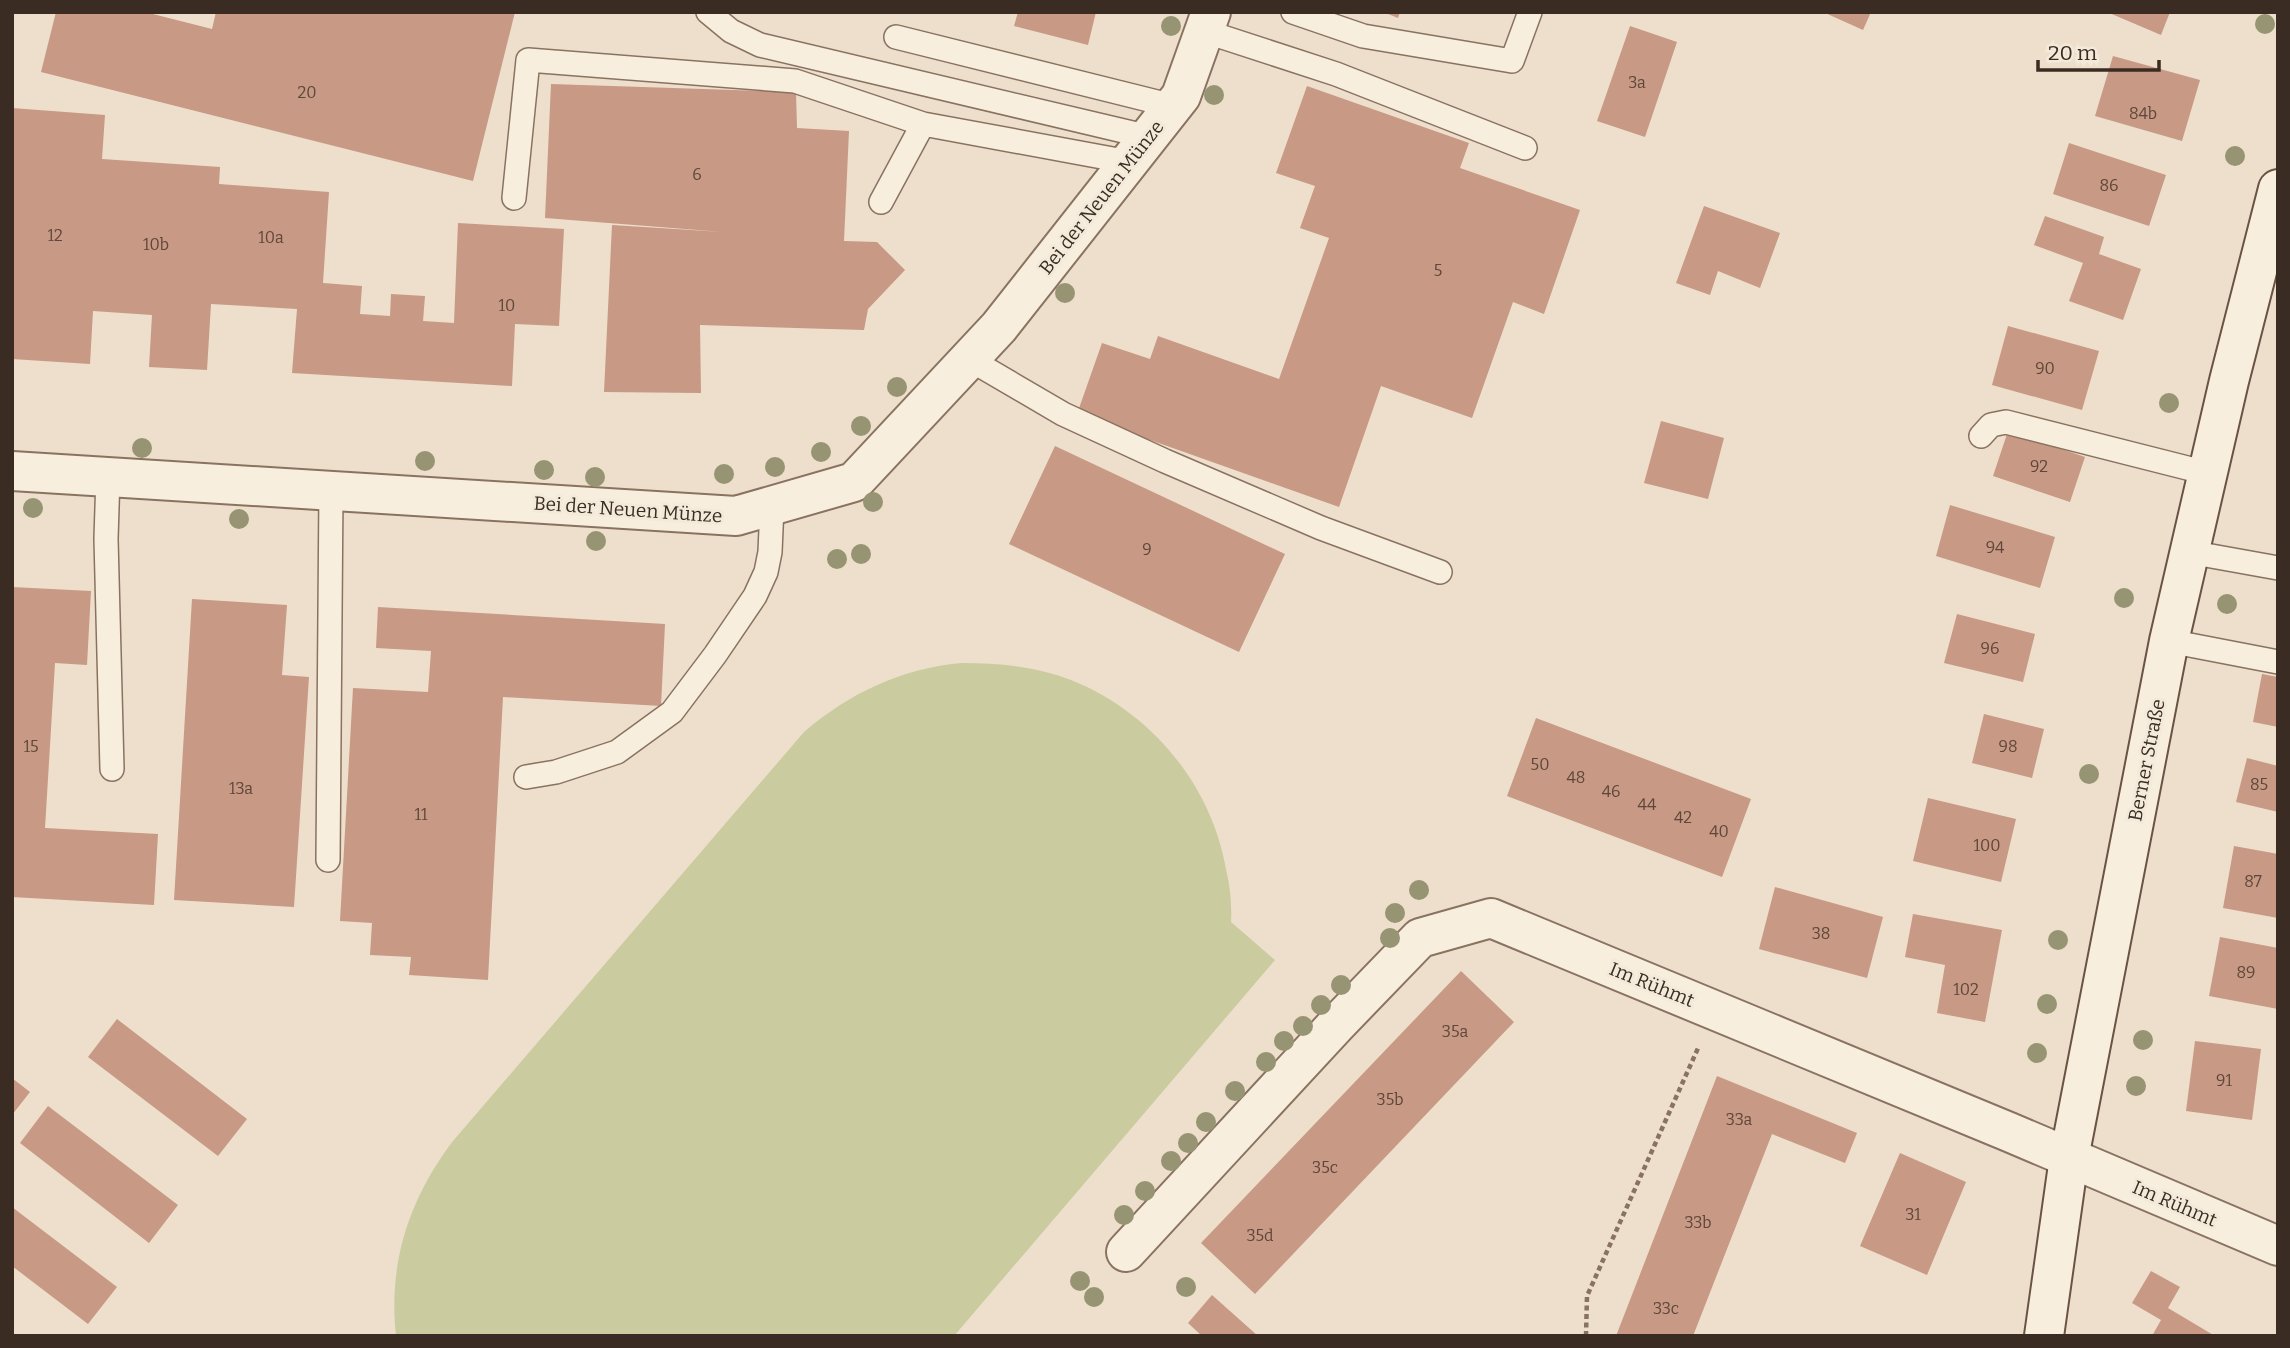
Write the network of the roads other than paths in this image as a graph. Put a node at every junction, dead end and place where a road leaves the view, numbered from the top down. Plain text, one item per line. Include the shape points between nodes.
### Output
1 (708, 12) edge
2 (1293, 12) edge
3 (1530, 12) edge
4 (1208, 22) edge
5 (896, 37) dead end
6 (1173, 106) junction
7 (923, 124) junction
8 (1525, 148) dead end
9 (1139, 150) junction
10 (2278, 190) edge
11 (514, 198) dead end
12 (881, 202) dead end
13 (970, 359) junction
14 (1981, 436) dead end
15 (12, 471) edge
16 (2207, 472) junction
17 (108, 476) junction
18 (331, 490) junction
19 (772, 506) junction
20 (2189, 552) junction
21 (2278, 568) edge
22 (1440, 572) dead end
23 (2169, 641) junction
24 (2278, 662) edge
25 (112, 769) dead end
26 (526, 778) dead end
27 (328, 860) dead end
28 (2069, 1158) junction
29 (2278, 1246) edge
30 (1126, 1252) dead end
31 (2044, 1336) edge

1 - 9 lane via 732,31 772,49
2 - 3 lane via 1363,36 1512,61
4 - 6 street, Bei der Neuen Münze via 1181,96
4 - 8 lane
5 - 6 lane
6 - 9 street, Bei der Neuen Münze
7 - 9 lane
7 - 11 lane via 795,81 527,60
7 - 12 lane
9 - 13 street, Bei der Neuen Münze
10 - 16 street, Berner Straße
13 - 19 street, Bei der Neuen Münze via 854,482
13 - 22 lane via 1063,414 1165,461 1321,528
14 - 16 lane via 1991,425 2006,422
15 - 17 street, Bei der Neuen Münze
16 - 20 street, Berner Straße
17 - 18 street, Bei der Neuen Münze
17 - 25 lane
18 - 19 street, Bei der Neuen Münze via 736,516
18 - 27 lane
19 - 26 lane via 770,552 755,596 672,712 617,752
20 - 21 lane
20 - 23 street, Berner Straße
23 - 24 lane
23 - 28 street, Berner Straße
28 - 29 street, Im Rühmt
28 - 30 street, Im Rühmt via 1491,918 1420,938
28 - 31 street, Berner Straße

